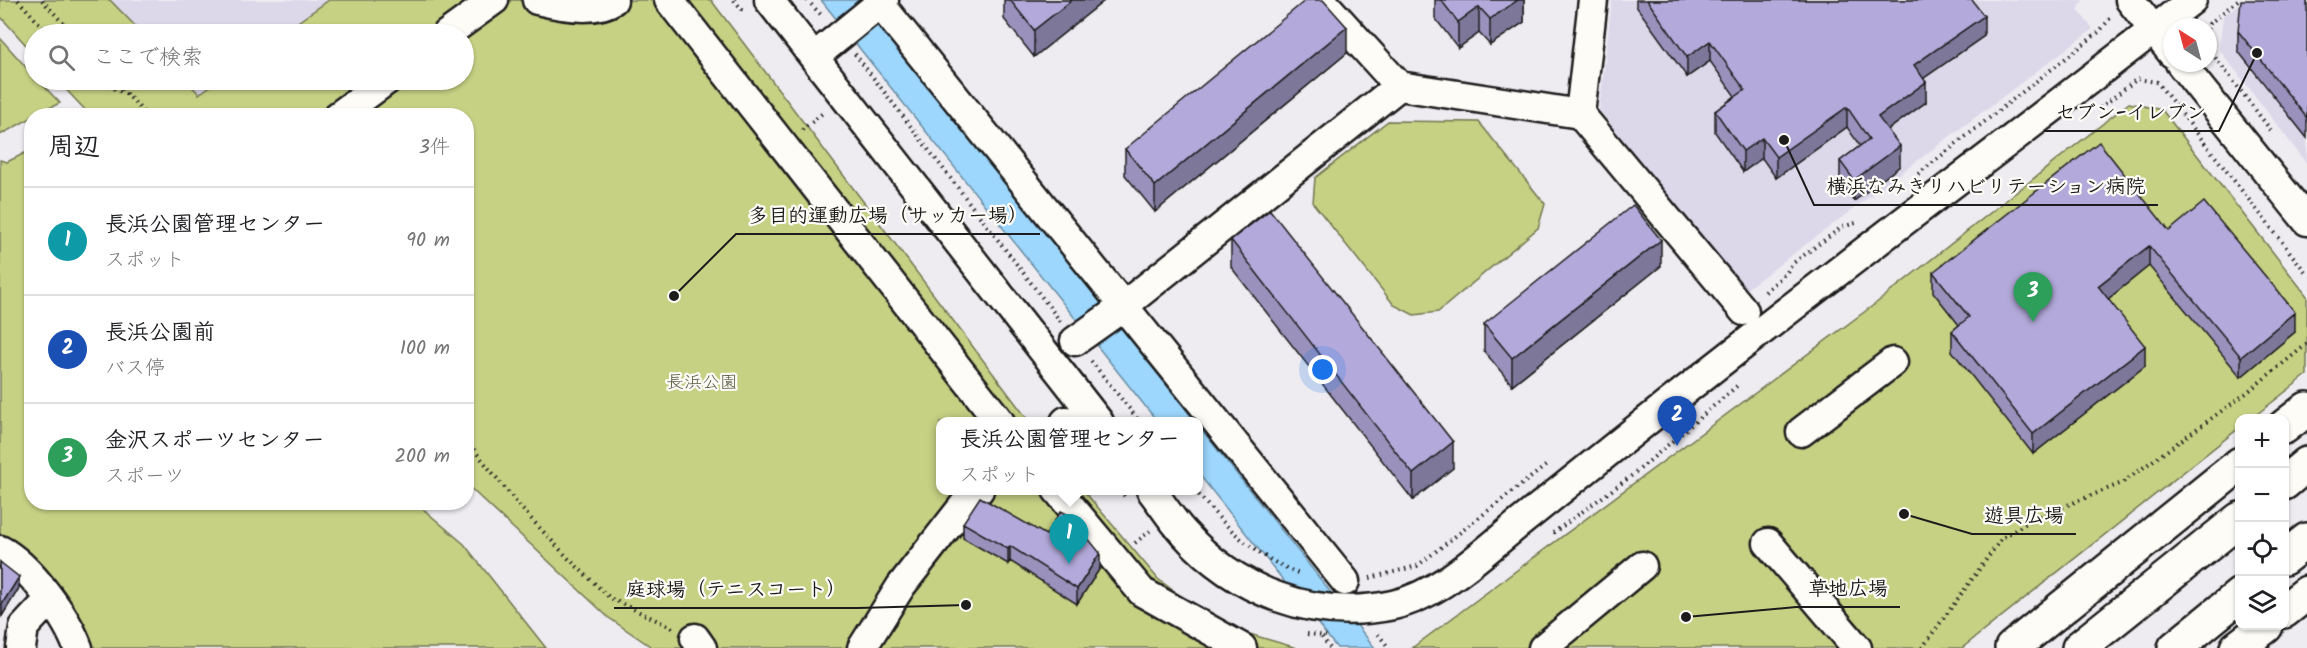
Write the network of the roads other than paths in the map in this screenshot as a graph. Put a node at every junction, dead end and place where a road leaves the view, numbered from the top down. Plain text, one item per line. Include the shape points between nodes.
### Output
1 (494, 0) edge
2 (537, 0) edge
3 (612, 0) edge
4 (669, 0) edge
5 (769, 0) edge
6 (1321, 0) edge
7 (1593, 0) edge
8 (2130, 0) edge
9 (2192, 0) edge
10 (883, 7) edge
11 (461, 24) edge
12 (2153, 30) junction
13 (2163, 42) edge
14 (814, 57) junction
15 (2187, 72) edge
16 (1399, 86) junction
17 (373, 90) edge
18 (349, 108) edge
19 (1580, 114) junction
20 (2307, 221) edge
21 (1119, 309) junction
22 (1744, 311) road end
23 (1075, 340) road end
24 (1893, 362) dead end
25 (2307, 409) edge
26 (996, 417) edge
27 (1095, 417) edge
28 (2289, 423) edge
29 (1801, 432) dead end
30 (2307, 464) edge
31 (2235, 468) edge
32 (2289, 479) edge
33 (974, 495) edge
34 (1061, 495) edge
35 (1155, 495) edge
36 (2236, 522) edge
37 (2307, 540) edge
38 (1768, 543) dead end
39 (0, 550) edge
40 (2289, 554) edge
41 (1642, 566) dead end
42 (1345, 581) road end
43 (2307, 593) edge
44 (50, 599) junction
45 (2235, 599) edge
46 (2289, 607) edge
47 (2261, 630) edge
48 (1236, 647) edge
49 (21, 648) edge
50 (78, 648) edge
51 (862, 648) edge
52 (1543, 648) edge
53 (1857, 648) edge
54 (2012, 648) edge
55 (2079, 648) edge
56 (2175, 648) edge
57 (2237, 648) edge

1 - 11 street
2 - 3 street via 565,7 607,4
4 - 26 street
5 - 14 street
6 - 16 street
7 - 19 street
8 - 12 street
9 - 12 street
10 - 14 street
10 - 21 street
12 - 13 street
12 - 35 street via 1671,401 1463,567 1428,593 1395,605 1372,621 1292,603 1259,591 1219,564 1184,533
14 - 27 street
15 - 20 street
16 - 19 street
16 - 21 street
17 - 18 street
19 - 22 street
21 - 23 street
21 - 42 street
24 - 29 street
25 - 28 highway
30 - 32 highway
31 - 54 highway
33 - 51 street via 901,586
34 - 48 street via 1142,592
36 - 55 highway
37 - 40 highway
38 - 53 street
39 - 44 street
41 - 52 street
43 - 46 highway
44 - 49 street via 24,627
44 - 50 street
45 - 56 highway
47 - 57 highway

